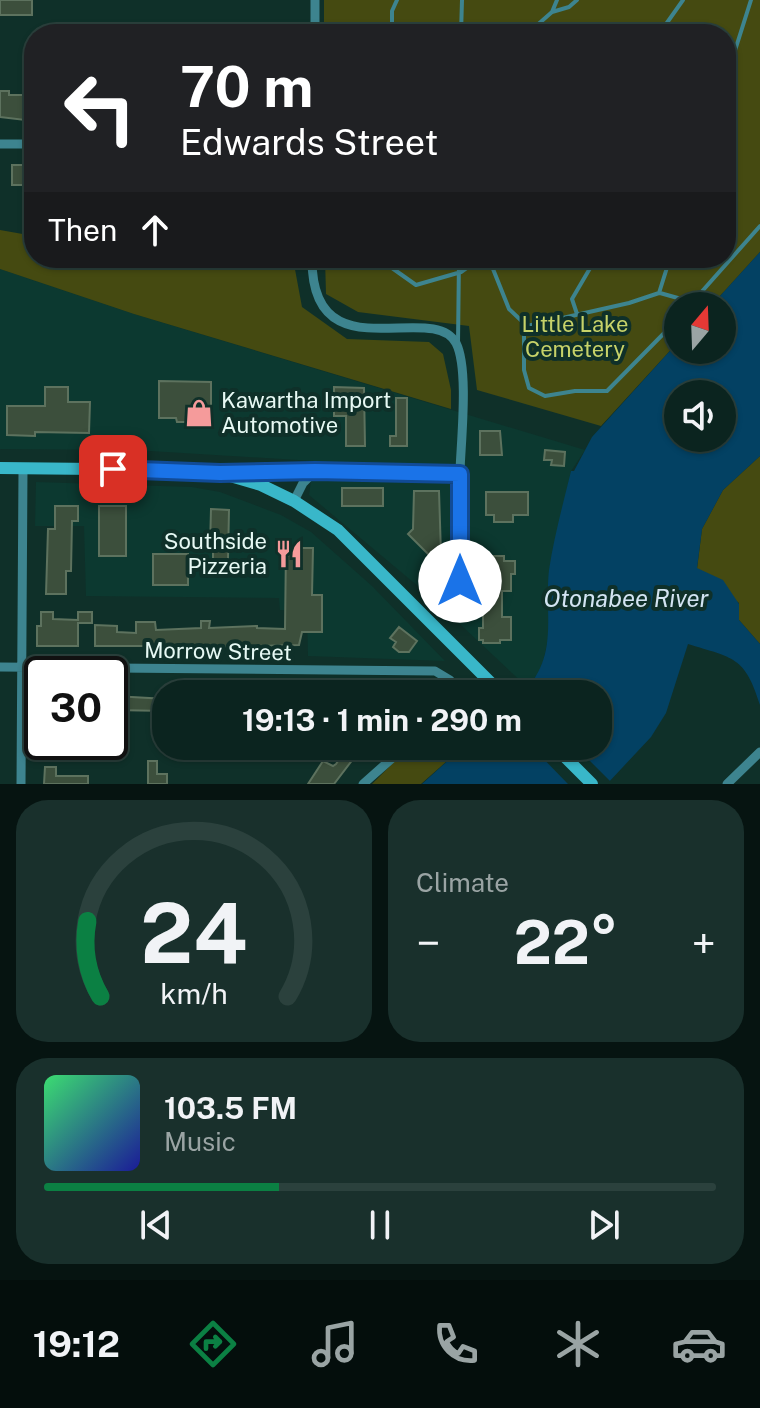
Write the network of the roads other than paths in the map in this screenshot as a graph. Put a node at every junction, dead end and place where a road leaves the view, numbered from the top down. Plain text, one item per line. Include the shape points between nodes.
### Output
1 (315, 0) edge
2 (397, 0) edge
3 (462, 0) edge
4 (557, 0) edge
5 (577, 0) edge
6 (683, 0) edge
7 (751, 0) edge
8 (552, 12) junction
9 (315, 24) edge
10 (392, 24) edge
11 (461, 24) edge
12 (538, 24) edge
13 (666, 24) edge
14 (736, 47) edge
15 (0, 144) edge
16 (24, 144) edge
17 (760, 226) edge
18 (736, 253) edge
19 (313, 268) edge
20 (392, 268) edge
21 (459, 268) edge
22 (466, 268) edge
23 (493, 268) edge
24 (590, 268) edge
25 (667, 268) edge
26 (722, 268) edge
27 (459, 273) junction
28 (701, 292) edge
29 (659, 293) junction
30 (664, 295) edge
31 (577, 314) junction
32 (523, 323) junction
33 (664, 333) edge
34 (458, 346) junction
35 (0, 468) edge
36 (23, 469) junction
37 (315, 471) junction
38 (220, 473) junction
39 (460, 474) junction
40 (294, 501) junction
41 (454, 597) dead end
42 (0, 667) edge
43 (21, 667) junction
44 (450, 680) edge
45 (487, 680) edge
46 (760, 752) edge
47 (390, 760) edge
48 (568, 760) edge
49 (21, 784) edge
50 (363, 784) edge
51 (592, 784) edge
52 (727, 784) edge

1 - 9 street
2 - 10 lane
3 - 11 lane
4 - 8 lane
5 - 8 lane
6 - 13 lane
7 - 14 lane
8 - 12 lane
15 - 16 street
17 - 18 lane
19 - 34 street via 314,291 330,315 368,328 441,331
20 - 27 lane via 416,285
21 - 27 lane
22 - 27 lane
23 - 32 lane via 509,309
24 - 31 lane via 572,299
25 - 29 lane
26 - 28 lane
27 - 34 lane
29 - 30 lane
29 - 31 lane
31 - 32 lane
32 - 33 lane via 529,388 545,396 607,391
34 - 39 street
35 - 36 main road
36 - 38 main road
36 - 43 street
37 - 38 street
37 - 39 street
37 - 40 street
38 - 40 main road
39 - 41 street via 460,581
40 - 45 main road via 338,530
42 - 43 street, Morrow Street
43 - 44 street, Morrow Street via 435,671
43 - 49 street
46 - 52 street
47 - 50 street
48 - 51 main road

